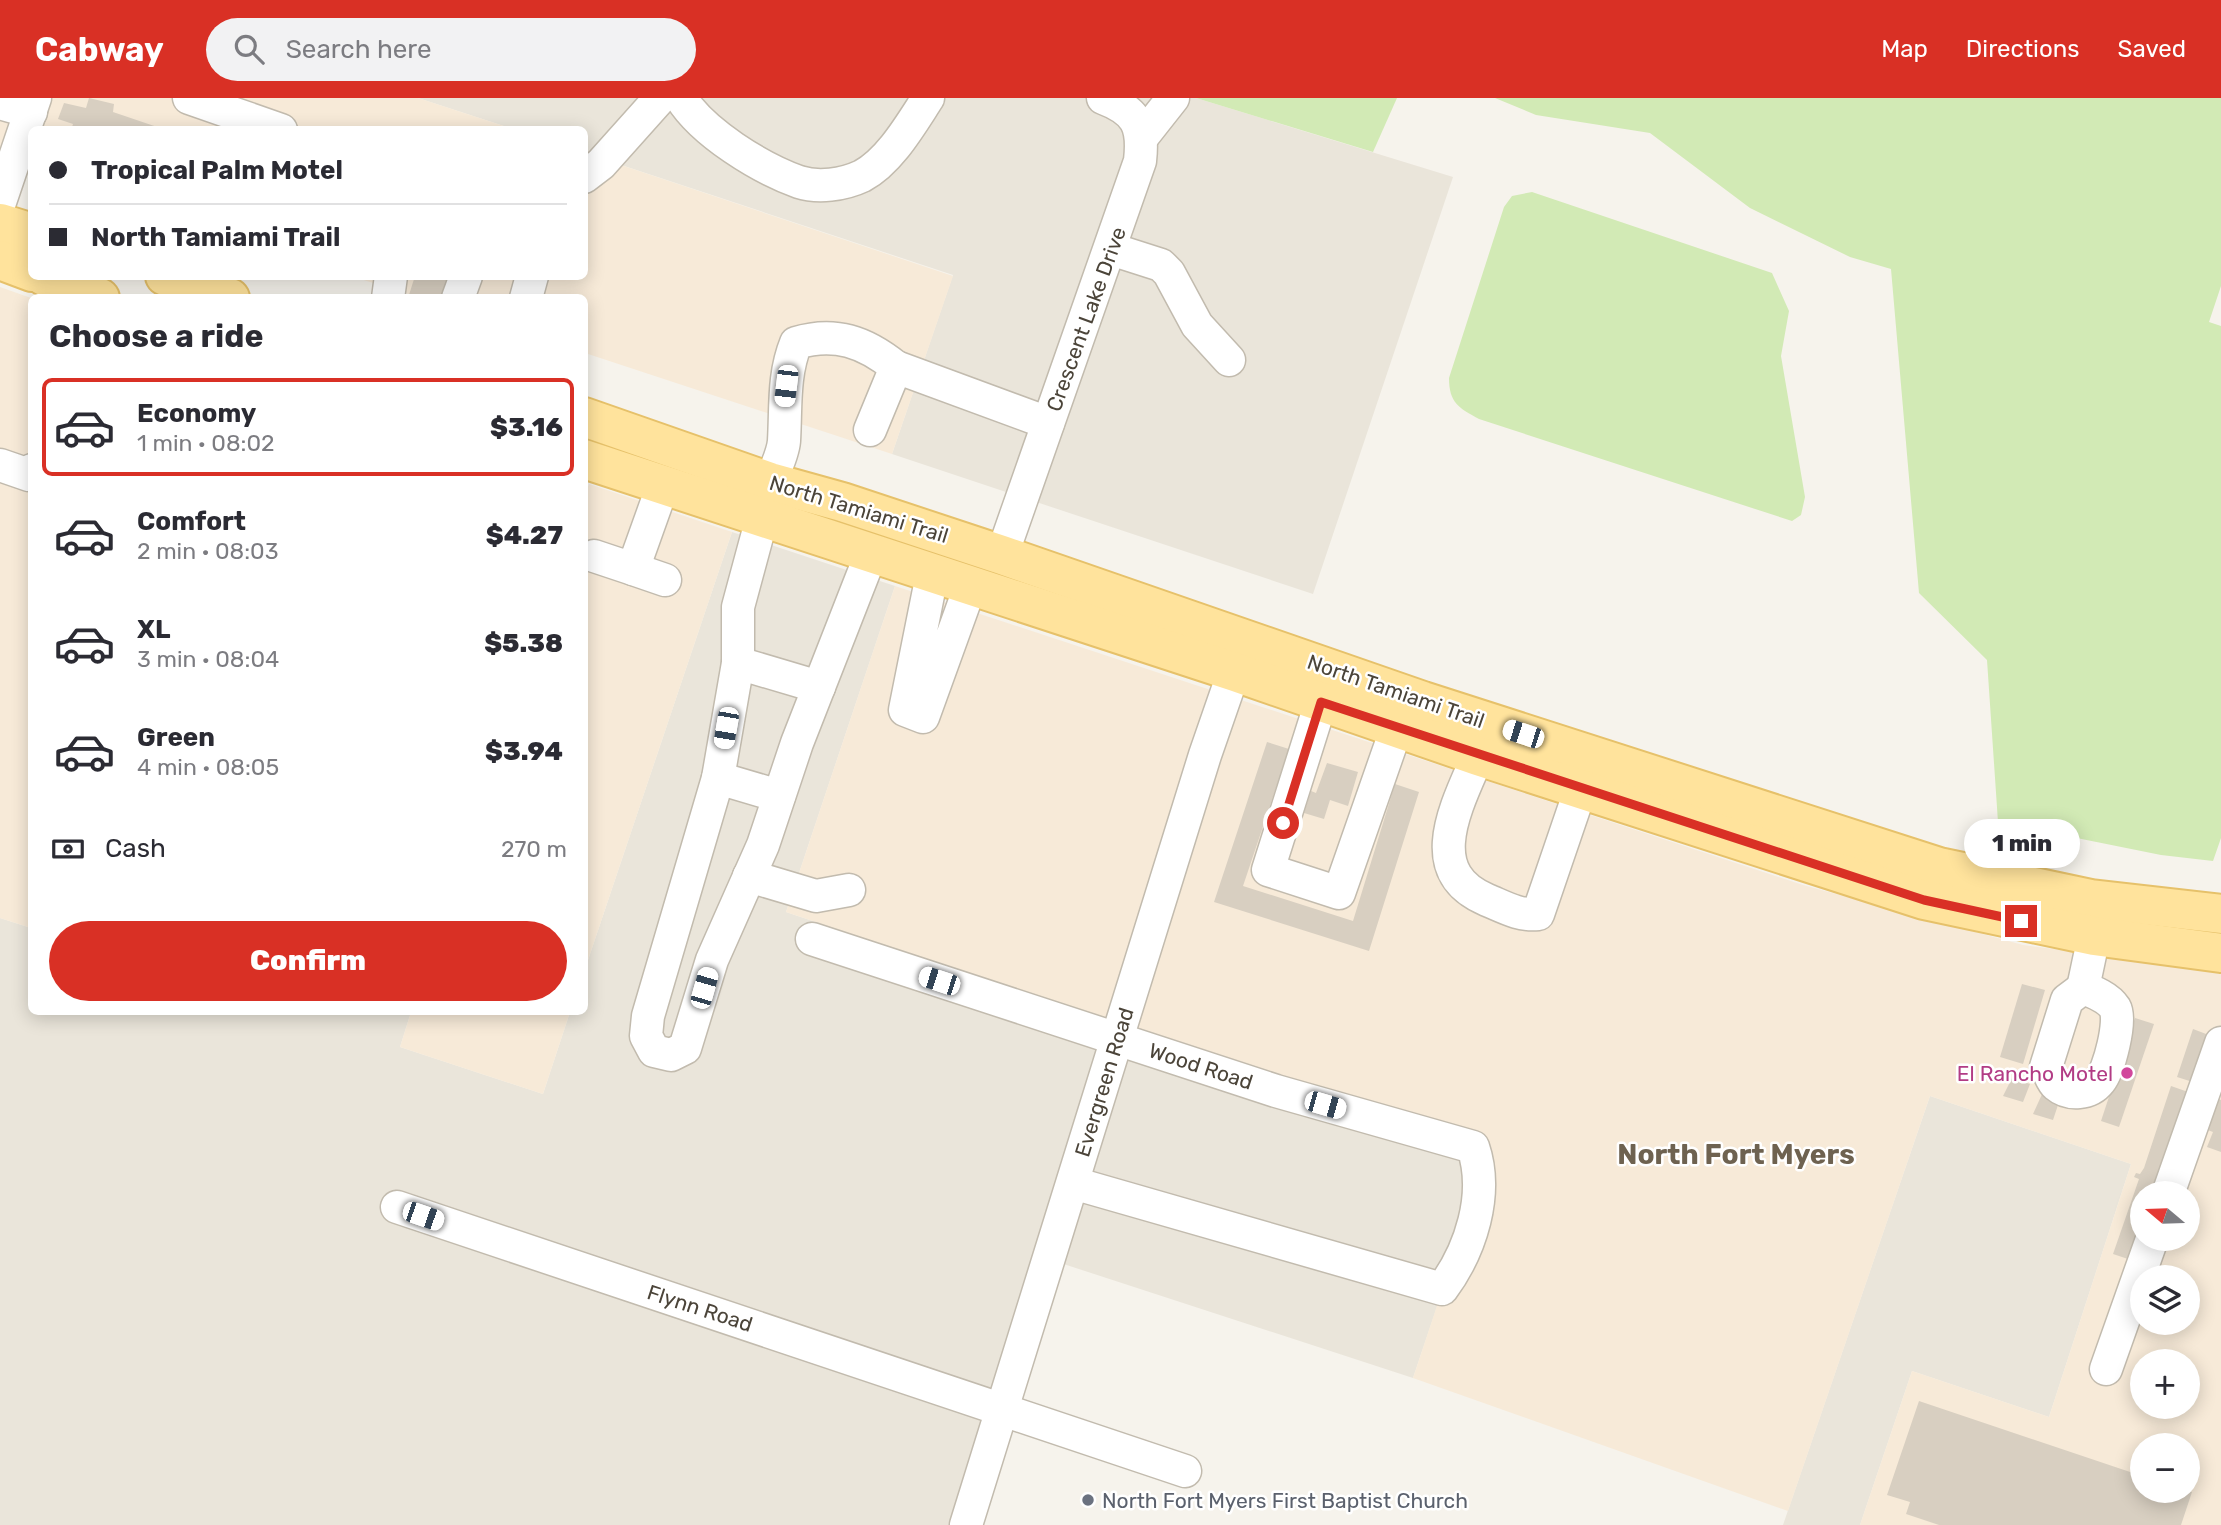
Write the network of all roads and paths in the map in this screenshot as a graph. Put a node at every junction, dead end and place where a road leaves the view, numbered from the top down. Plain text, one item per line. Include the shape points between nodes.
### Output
1 (189, 98) edge
2 (660, 98) edge
3 (681, 98) edge
4 (928, 98) edge
5 (1103, 98) edge
6 (1173, 98) edge
7 (0, 103) edge
8 (33, 105) edge
9 (270, 126) edge
10 (1143, 136) junction
11 (588, 174) edge
12 (0, 202) edge
13 (0, 223) edge
14 (28, 232) edge
15 (28, 249) edge
16 (1111, 249) junction
17 (0, 250) edge
18 (0, 260) edge
19 (28, 270) edge
20 (54, 280) edge
21 (177, 280) edge
22 (90, 294) edge
23 (218, 294) edge
24 (1229, 360) dead end
25 (896, 367) junction
26 (588, 418) edge
27 (1048, 423) junction
28 (870, 430) dead end
29 (588, 444) edge
30 (677, 448) junction
31 (588, 460) edge
32 (0, 465) edge
33 (28, 475) edge
34 (663, 485) junction
35 (766, 500) junction
36 (871, 554) junction
37 (1002, 555) junction
38 (594, 556) dead end
39 (633, 569) junction
40 (932, 575) junction
41 (665, 580) dead end
42 (970, 587) junction
43 (1240, 656) junction
44 (738, 663) junction
45 (819, 687) junction
46 (1321, 702) junction
47 (1397, 727) junction
48 (1478, 756) junction
49 (718, 778) junction
50 (1581, 788) junction
51 (779, 796) junction
52 (1832, 834) junction
53 (1734, 839) junction
54 (1940, 867) junction
55 (1837, 872) junction
56 (749, 876) junction
57 (849, 890) dead end
58 (2221, 914) edge
59 (2094, 936) junction
60 (812, 939) dead end
61 (670, 947) junction
62 (2221, 953) edge
63 (712, 960) junction
64 (2083, 988) dead end
65 (1117, 1039) junction
66 (2221, 1043) edge
67 (2173, 1181) edge
68 (1073, 1183) junction
69 (397, 1207) dead end
70 (2148, 1251) edge
71 (2106, 1369) dead end
72 (1001, 1412) junction
73 (1185, 1471) dead end
74 (966, 1525) edge

1 - 9 street
2 - 11 street
3 - 4 street via 698,120 744,154 800,182 831,186 863,176 890,152
5 - 10 street via 1133,114
6 - 10 street
7 - 8 street
8 - 12 street
10 - 16 street, Crescent Lake Drive via 1140,161
13 - 14 main road
15 - 17 main road
16 - 24 street via 1161,265 1197,325
16 - 27 street, Crescent Lake Drive
18 - 19 main road
20 - 22 main road
21 - 23 main road
25 - 27 street
25 - 28 street
25 - 35 street via 857,343 818,336 796,343 786,386 784,443
26 - 30 main road, North Tamiami Trail
27 - 37 street, Crescent Lake Drive
29 - 30 main road via 601,442 654,452
30 - 35 main road, North Tamiami Trail
31 - 34 main road, North Tamiami Trail
32 - 33 street
34 - 35 main road, North Tamiami Trail
34 - 39 street
35 - 36 main road, North Tamiami Trail
35 - 37 main road, North Tamiami Trail via 842,502
35 - 44 street via 738,607
36 - 40 main road, North Tamiami Trail
36 - 45 street
37 - 43 main road, North Tamiami Trail
38 - 39 street
39 - 41 street
40 - 42 main road, North Tamiami Trail
40 - 42 street via 905,710 923,717
42 - 43 main road, North Tamiami Trail
43 - 46 main road, North Tamiami Trail
43 - 52 main road, North Tamiami Trail
43 - 65 street, Evergreen Road
44 - 45 street
44 - 49 street
45 - 51 street
46 - 47 main road, North Tamiami Trail
46 - 47 street via 1268,870 1280,874 1339,893
47 - 48 main road, North Tamiami Trail
48 - 50 main road, North Tamiami Trail
48 - 50 street via 1455,814 1447,849 1449,867 1474,894 1524,915 1538,914
49 - 51 street
49 - 61 street
50 - 53 main road, North Tamiami Trail
51 - 56 street
52 - 53 main road via 1816,844 1797,847
52 - 54 main road, North Tamiami Trail
53 - 55 main road, North Tamiami Trail
54 - 55 main road via 1903,869 1862,859
54 - 58 main road, North Tamiami Trail via 2091,899
55 - 59 main road, North Tamiami Trail via 1924,900
56 - 57 street via 816,897
56 - 63 street
59 - 62 main road, North Tamiami Trail
59 - 64 street
60 - 65 street, Wood Road
61 - 63 street
61 - 63 street via 648,1016 646,1036 654,1051 671,1055 685,1048
65 - 68 street, Evergreen Road
65 - 68 street, Wood Road via 1276,1091 1473,1147 1482,1171 1477,1210 1457,1268 1442,1289
66 - 67 street
68 - 72 street, Evergreen Road
69 - 72 street, Flynn Road
70 - 71 street
72 - 73 street, Flynn Road
72 - 74 street, Evergreen Road

